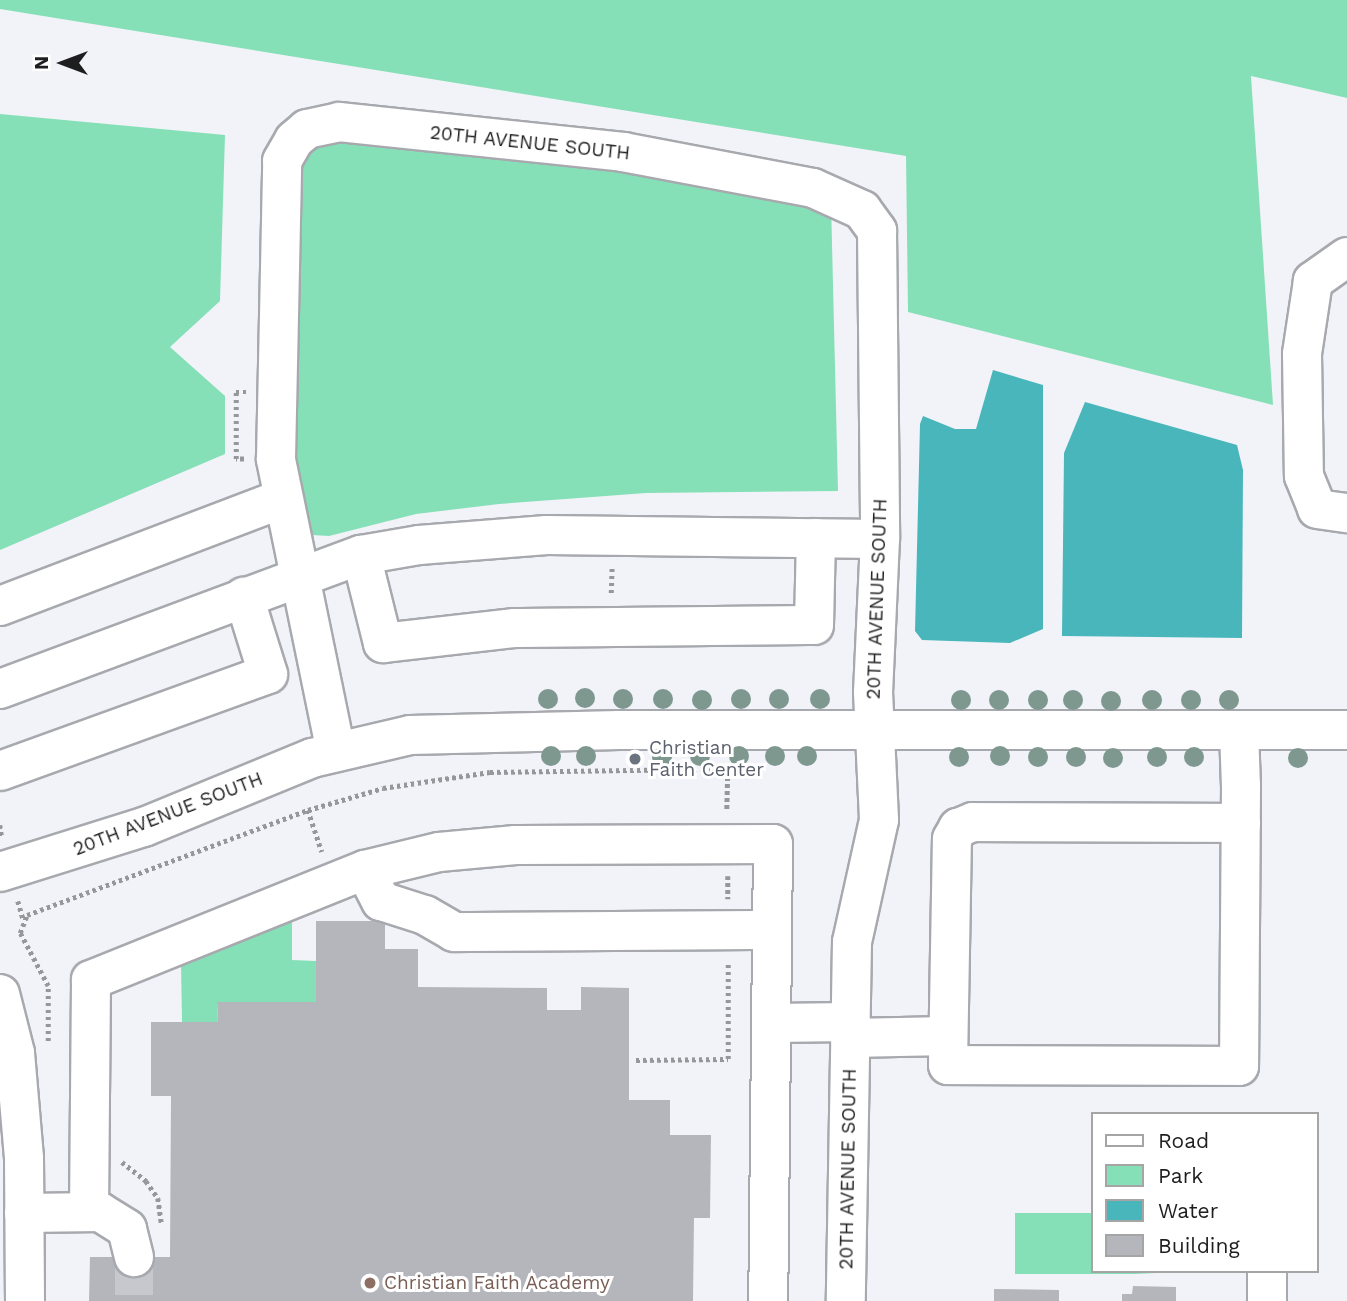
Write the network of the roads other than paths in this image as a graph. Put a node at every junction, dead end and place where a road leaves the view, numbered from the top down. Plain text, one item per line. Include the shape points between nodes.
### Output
1 (1347, 257) edge
2 (281, 499) junction
3 (1347, 513) edge
4 (816, 538) junction
5 (880, 539) junction
6 (361, 555) junction
7 (303, 575) junction
8 (244, 597) junction
9 (0, 606) edge
10 (0, 689) edge
11 (874, 729) junction
12 (1239, 730) junction
13 (1347, 730) edge
14 (336, 752) junction
15 (0, 771) edge
16 (1241, 823) junction
17 (365, 870) junction
18 (0, 872) edge
19 (772, 930) junction
20 (0, 994) edge
21 (771, 1023) junction
22 (850, 1030) junction
23 (948, 1036) junction
24 (89, 1212) junction
25 (24, 1213) junction
26 (134, 1257) tunnel mouth
27 (1267, 1273) edge
28 (25, 1301) edge
29 (768, 1301) edge
30 (846, 1301) edge
31 (1267, 1301) edge

1 - 3 street via 1313,281 1302,354 1304,476 1317,509
2 - 5 street, 20TH AVENUE SOUTH via 275,392 282,161 285,150 307,129 339,122 674,159 813,188 862,210 877,231
2 - 7 street, 20TH AVENUE SOUTH
2 - 9 street
4 - 5 street
4 - 6 street via 491,538
4 - 6 street via 814,625 465,631 383,643
5 - 11 street, 20TH AVENUE SOUTH
6 - 7 street
7 - 8 street
7 - 14 street, 20TH AVENUE SOUTH
8 - 10 street
8 - 15 street via 268,674
11 - 12 street, 20TH AVENUE SOUTH
11 - 14 street, 20TH AVENUE SOUTH via 489,731 410,735
11 - 22 street, 20TH AVENUE SOUTH via 879,820 855,916
12 - 13 street, 20TH AVENUE SOUTH
12 - 16 street
14 - 18 street, 20TH AVENUE SOUTH via 144,827
16 - 23 street via 973,821 958,828 952,839
16 - 23 street via 1239,1066 948,1065
17 - 19 street via 381,901 425,915 454,932
17 - 19 street via 439,852 516,845 773,844
17 - 24 street via 91,980
19 - 21 street
20 - 25 street via 15,1053
21 - 22 street
21 - 29 street
22 - 23 street
22 - 30 street, 20TH AVENUE SOUTH
24 - 25 street
24 - 26 street via 115,1219 127,1229
25 - 28 street
27 - 31 street

